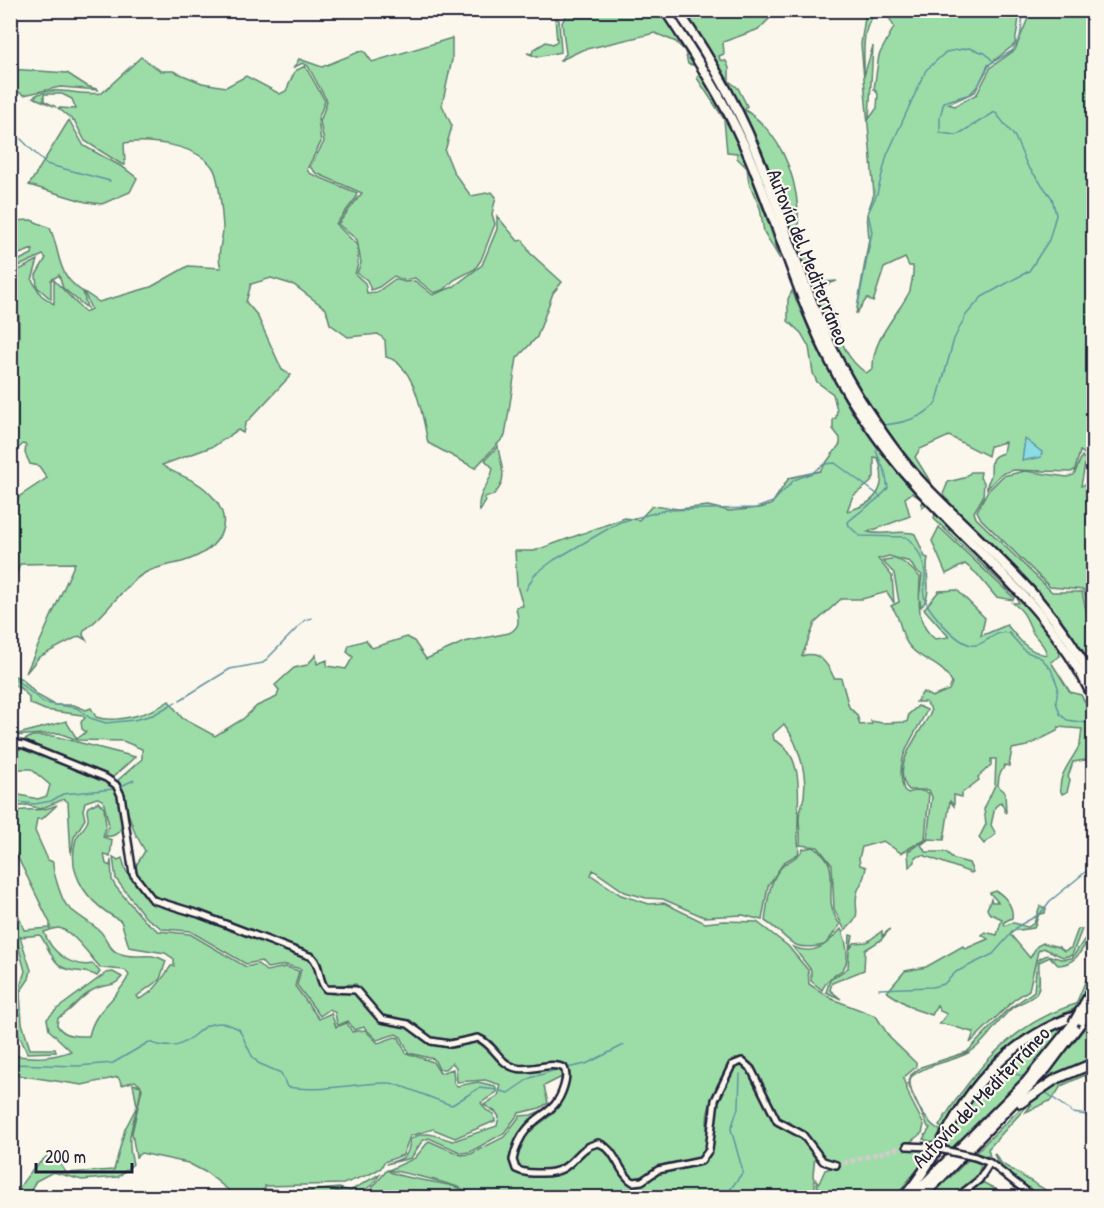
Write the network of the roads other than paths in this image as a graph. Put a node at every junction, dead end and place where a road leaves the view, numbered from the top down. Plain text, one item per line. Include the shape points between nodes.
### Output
1 (665, 10) edge
2 (676, 10) edge
3 (874, 427) junction
4 (942, 508) junction
5 (1094, 682) edge
6 (1093, 704) edge
7 (10, 743) edge
8 (1094, 987) edge
9 (1090, 1001) edge
10 (1094, 1010) edge
11 (1078, 1022) junction
12 (1094, 1063) edge
13 (907, 1146) tunnel mouth
14 (978, 1158) junction
15 (990, 1163) junction
16 (836, 1165) dead end
17 (998, 1169) junction
18 (983, 1174) junction
19 (935, 1183) junction
20 (903, 1197) edge
21 (910, 1197) edge
22 (921, 1197) edge
23 (956, 1197) edge
24 (1035, 1197) edge

1 - 3 highway, Autovía del Mediterráneo via 735,127 808,316 837,374
2 - 3 highway, Autovía del Mediterráneo via 716,72 751,138 826,336
3 - 4 highway, Autovía del Mediterráneo via 904,472
4 - 5 highway, Autovía del Mediterráneo via 1029,588 1073,645
4 - 6 highway, Autovía del Mediterráneo via 1024,594 1069,654
7 - 16 street via 24,745 116,785 121,795 133,874 153,900 312,957 326,989 356,990 381,1019 408,1024 430,1041 450,1044 478,1038 512,1068 564,1068 560,1099 523,1136 513,1160 516,1169 528,1173 560,1172 598,1143 606,1147 633,1182 666,1168 701,1161 709,1150 715,1100 732,1065 741,1061 752,1069 777,1121 803,1134 823,1161
8 - 9 highway, Autovía del Mediterráneo
9 - 11 highway, Autovía del Mediterráneo, bridge
10 - 20 highway via 1036,1033 987,1073 927,1167
11 - 19 highway, Autovía del Mediterráneo via 1047,1069
11 - 21 highway, Autovía del Mediterráneo via 1026,1082
12 - 19 highway via 1028,1096
13 - 14 street, bridge
14 - 15 street
14 - 18 street
15 - 17 street
15 - 18 street
17 - 18 street
17 - 24 street
18 - 23 street
19 - 22 highway, Autovía del Mediterráneo

